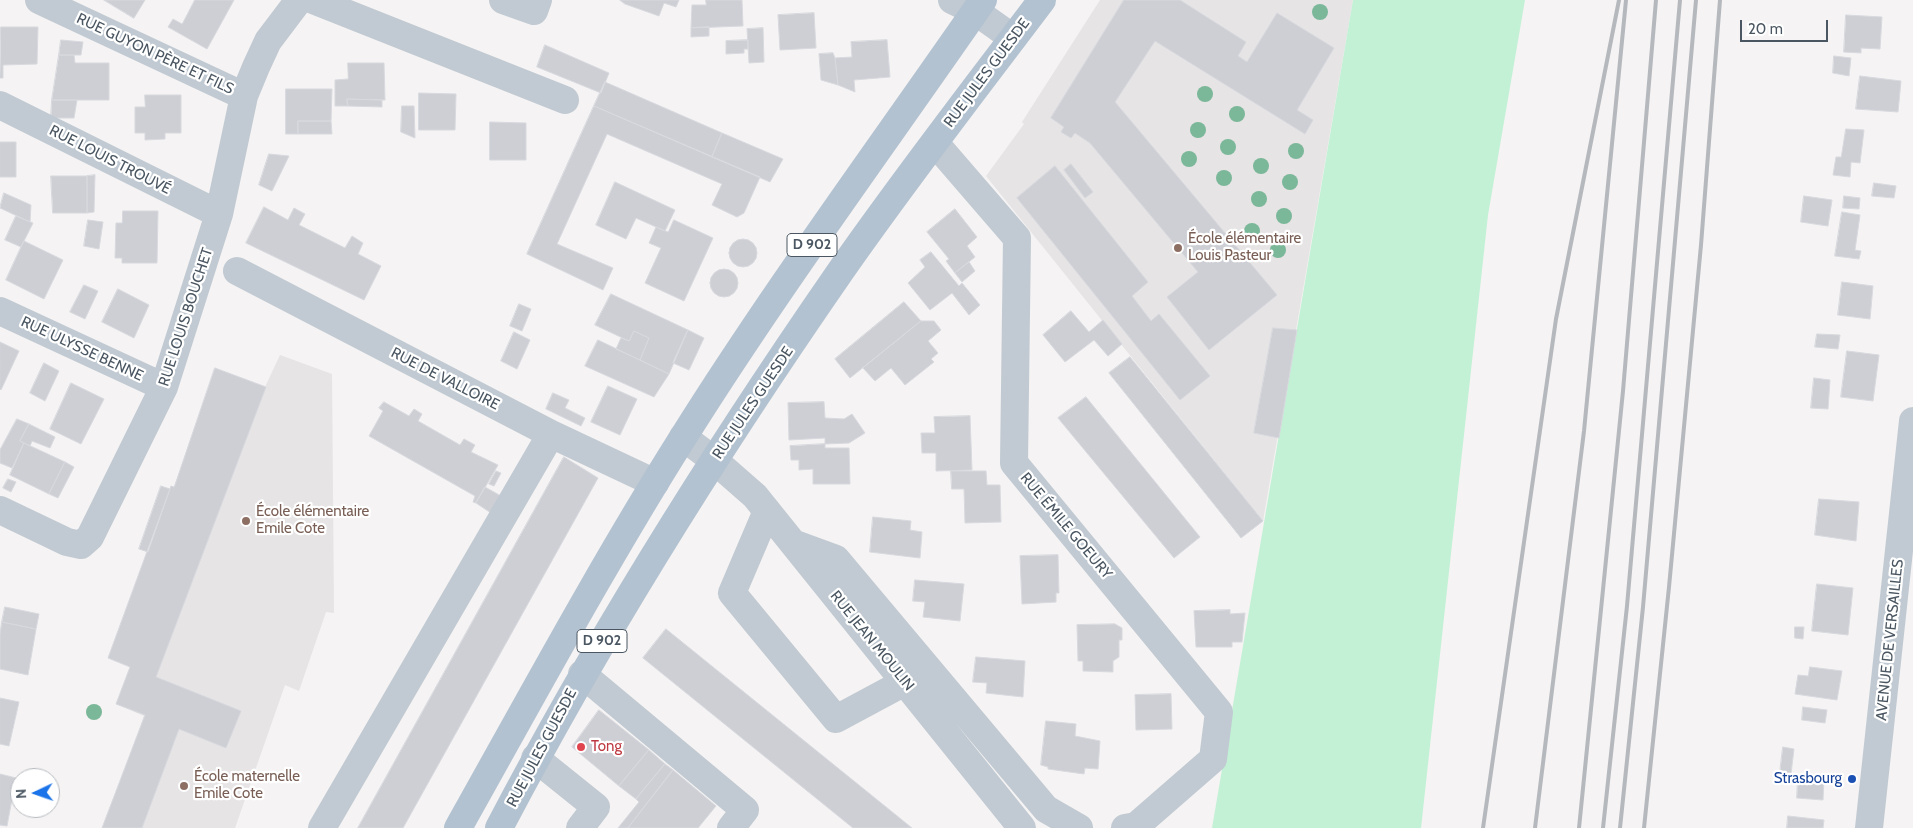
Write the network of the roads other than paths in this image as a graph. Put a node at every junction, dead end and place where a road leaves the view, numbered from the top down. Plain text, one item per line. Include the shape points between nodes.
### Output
1 (39, 0) edge
2 (299, 0) edge
3 (313, 0) edge
4 (503, 0) edge
5 (538, 0) edge
6 (1042, 0) edge
7 (970, 4) edge
8 (1013, 38) junction
9 (244, 96) junction
10 (565, 100) dead end
11 (0, 105) edge
12 (935, 143) junction
13 (219, 214) junction
14 (237, 271) dead end
15 (0, 311) edge
16 (164, 387) junction
17 (1913, 421) edge
18 (551, 434) junction
19 (683, 437) junction
20 (715, 461) junction
21 (655, 483) junction
22 (0, 510) edge
23 (768, 511) junction
24 (794, 544) junction
25 (1902, 624) edge
26 (582, 674) junction
27 (905, 682) junction
28 (535, 758) junction
29 (322, 828) edge
30 (458, 828) edge
31 (499, 828) edge
32 (580, 828) edge
33 (731, 828) edge
34 (1022, 828) edge
35 (1079, 828) edge
36 (1125, 828) edge
37 (1869, 828) edge

1 - 9 street, RUE GUYON PÈRE ET FILS
2 - 9 street, RUE LOUIS BOUCHET via 268,41
3 - 10 street
4 - 5 street via 534,11
6 - 8 main road, RUE JULES GUESDE / D 902
7 - 8 street
7 - 19 main road, D 902
8 - 12 main road, RUE JULES GUESDE / D 902
9 - 13 street, RUE LOUIS BOUCHET
11 - 13 street, RUE LOUIS TROUVÉ
12 - 20 main road, RUE JULES GUESDE / D 902 via 841,272
12 - 36 street, RUE ÉMILE GOEURY via 1017,238 1014,463 1219,712 1213,758 1136,826
13 - 16 street, RUE LOUIS BOUCHET
14 - 18 street, RUE DE VALLOIRE
15 - 16 street, RUE ULYSSE BENNE
16 - 22 street, RUE LOUIS BOUCHET via 90,537 81,545 67,542
17 - 25 street, AVENUE DE VERSAILLES
18 - 21 street, RUE DE VALLOIRE
18 - 29 street
19 - 20 street, RUE JEAN MOULIN
19 - 21 main road, D 902
20 - 23 street, RUE JEAN MOULIN
20 - 26 main road, RUE JULES GUESDE / D 902 via 641,574
21 - 30 main road, D 902
23 - 24 street, RUE JEAN MOULIN
23 - 27 street via 732,593 836,719
24 - 27 street, RUE JEAN MOULIN
24 - 35 street via 836,559 1046,809
25 - 37 street, AVENUE DE VERSAILLES
26 - 28 main road, RUE JULES GUESDE / D 902
26 - 33 street via 745,810
27 - 34 street, RUE JEAN MOULIN
28 - 31 main road, RUE JULES GUESDE / D 902
28 - 32 street via 596,807

